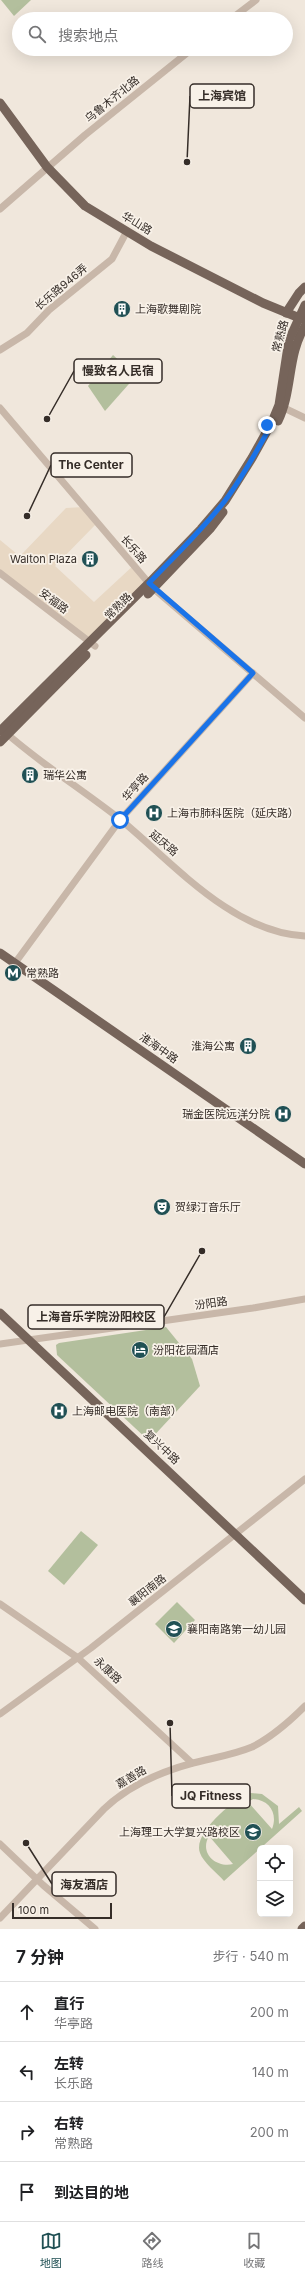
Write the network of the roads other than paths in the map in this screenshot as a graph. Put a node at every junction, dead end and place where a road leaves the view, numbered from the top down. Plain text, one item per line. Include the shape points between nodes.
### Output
1 (256, 0) edge
2 (240, 12) edge
3 (183, 56) edge
4 (0, 104) edge
5 (47, 167) junction
6 (0, 209) edge
7 (127, 231) junction
8 (305, 287) edge
9 (305, 305) edge
10 (286, 313) junction
11 (301, 318) edge
12 (305, 326) edge
13 (0, 350) edge
14 (282, 406) junction
15 (0, 408) edge
16 (305, 418) edge
17 (269, 429) junction
18 (0, 573) edge
19 (151, 586) junction
20 (93, 644) junction
21 (253, 673) junction
22 (305, 718) edge
23 (3, 731) edge
24 (0, 742) edge
25 (120, 820) junction
26 (305, 936) edge
27 (0, 952) edge
28 (15, 963) junction
29 (305, 1164) edge
30 (305, 1299) edge
31 (0, 1313) edge
32 (28, 1340) junction
33 (0, 1344) edge
34 (305, 1479) edge
35 (235, 1533) junction
36 (305, 1600) edge
37 (0, 1604) edge
38 (78, 1658) junction
39 (305, 1706) edge
40 (0, 1714) edge
41 (192, 1763) junction
42 (0, 1844) edge
43 (36, 1878) junction
44 (0, 1918) edge
45 (305, 1926) edge
46 (95, 1929) edge
47 (302, 1929) edge

1 - 2 street
3 - 5 street, 乌鲁木齐北路
4 - 5 main road, 华山路
5 - 6 street, 乌鲁木齐北路
5 - 7 main road, 华山路 via 85,206
7 - 10 main road, 华山路
7 - 13 street, 长乐路946弄 via 112,259 49,310 27,333
8 - 10 main road
9 - 11 main road
10 - 11 main road, 华山路
11 - 14 main road, 常熟路 via 289,340
11 - 17 main road, 常熟路 via 291,322 284,340 274,403 267,425
12 - 14 main road, 常熟路 via 292,356 291,378
14 - 16 street
14 - 17 main road, 常熟路
14 - 19 main road, 常熟路 via 261,455 237,494 209,530
15 - 19 street, 长乐路
17 - 19 main road, 常熟路 via 225,501
18 - 20 street, 安福路
19 - 20 main road, 常熟路
19 - 21 street, 长乐路
20 - 23 main road, 常熟路
21 - 22 street, 长乐路
21 - 25 street, 华亭路
23 - 24 main road, 常熟路
23 - 25 street, 延庆路
25 - 26 street, 延庆路 via 209,895 243,918 279,932
25 - 28 street, 华亭路
27 - 28 main road, 淮海中路
28 - 29 main road, 淮海中路
30 - 32 street, 汾阳路
31 - 32 main road, 复兴中路
32 - 33 street, 汾阳路
32 - 35 main road, 复兴中路
34 - 35 street, 襄阳南路
35 - 36 main road, 复兴中路
35 - 38 street, 襄阳南路
37 - 38 street, 永康路
38 - 40 street, 襄阳南路
38 - 41 street, 永康路
39 - 41 street, 嘉善路 via 282,1728 251,1747
41 - 43 street, 嘉善路 via 151,1777 120,1795
42 - 43 street
43 - 44 street, 嘉善路
43 - 46 street
45 - 47 main road

